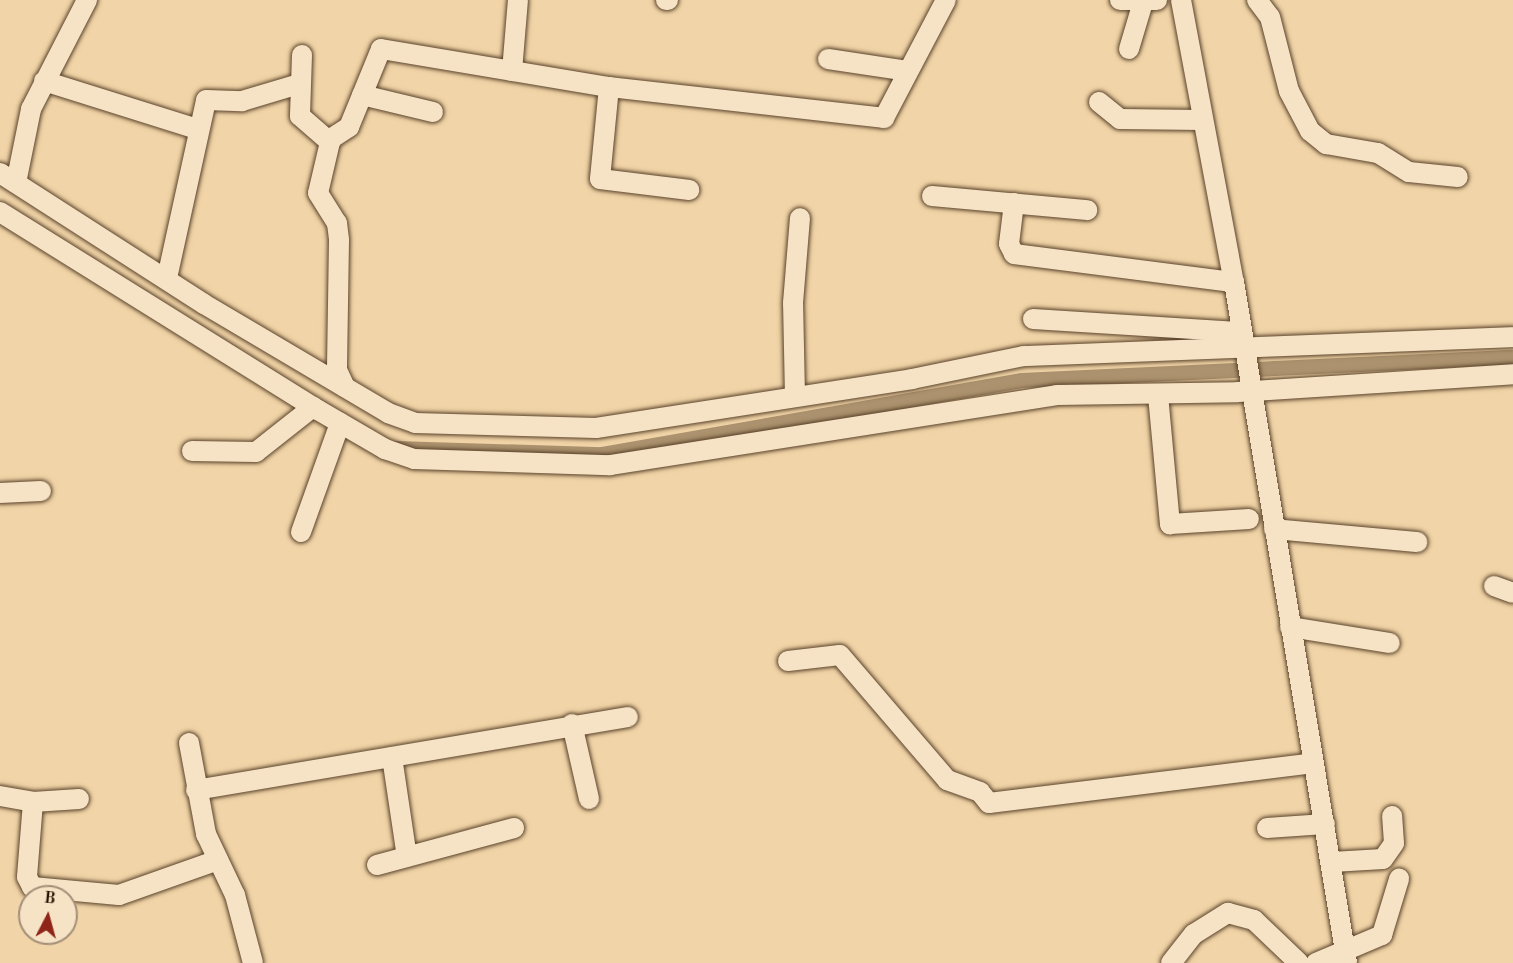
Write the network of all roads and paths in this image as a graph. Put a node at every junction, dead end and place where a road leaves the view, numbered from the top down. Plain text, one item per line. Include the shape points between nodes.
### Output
1 (87, 0) edge
2 (518, 0) edge
3 (946, 0) edge
4 (1120, 0) edge
5 (1181, 0) edge
6 (1257, 0) edge
7 (1150, 1) edge
8 (1129, 49) dead end
9 (302, 56) dead end
10 (828, 59) dead end
11 (512, 71) junction
12 (907, 71) junction
13 (44, 81) junction
14 (299, 84) junction
15 (609, 87) junction
16 (362, 95) junction
17 (1099, 102) dead end
18 (433, 112) dead end
19 (1201, 120) junction
20 (197, 129) junction
21 (329, 140) junction
22 (1458, 177) dead end
23 (8, 178) edge
24 (688, 190) dead end
25 (932, 196) dead end
26 (1014, 203) junction
27 (1087, 210) dead end
28 (0, 212) edge
29 (800, 218) dead end
30 (167, 278) junction
31 (1234, 282) junction
32 (1033, 319) dead end
33 (1513, 337) edge
34 (1244, 348) junction
35 (1513, 374) edge
36 (345, 387) junction
37 (1252, 388) junction
38 (1158, 395) junction
39 (795, 396) junction
40 (313, 407) junction
41 (340, 423) junction
42 (192, 451) dead end
43 (40, 491) dead end
44 (0, 493) edge
45 (1249, 519) dead end
46 (1274, 529) junction
47 (301, 532) dead end
48 (1417, 543) dead end
49 (1494, 585) dead end
50 (1513, 592) edge
51 (1290, 627) junction
52 (1390, 643) dead end
53 (788, 660) dead end
54 (628, 717) dead end
55 (572, 724) junction
56 (189, 743) dead end
57 (392, 757) junction
58 (1314, 763) junction
59 (196, 790) junction
60 (0, 795) edge
61 (80, 799) dead end
62 (589, 799) dead end
63 (33, 802) junction
64 (1392, 816) dead end
65 (1325, 824) junction
66 (514, 828) dead end
67 (1267, 828) dead end
68 (407, 857) junction
69 (218, 860) junction
70 (1332, 862) junction
71 (377, 865) dead end
72 (1399, 879) dead end
73 (1347, 958) edge
74 (253, 963) edge
75 (1171, 963) edge
76 (1299, 963) edge
77 (1316, 963) edge

1 - 13 street
2 - 11 street
3 - 12 street
4 - 7 street
5 - 19 street
6 - 22 street via 1270,17 1289,91 1310,131 1326,144 1378,153 1396,168
7 - 8 street
9 - 14 street
10 - 12 street
11 - 15 street
11 - 16 street via 381,49
12 - 15 street via 884,118
13 - 20 street
13 - 23 street
14 - 20 street via 237,102 206,100
14 - 21 street via 300,116
15 - 24 street via 600,179
16 - 18 street
16 - 21 street via 349,127
17 - 19 street via 1120,119
19 - 31 street
20 - 30 street
21 - 36 street via 318,193 337,223 337,370
23 - 30 street
25 - 26 street
26 - 27 street
26 - 31 street via 1009,244 1014,254
28 - 40 street
29 - 39 street via 793,303
30 - 36 street
31 - 34 street
32 - 34 street
33 - 34 street
34 - 37 street
34 - 39 street via 1024,356
35 - 37 street
36 - 39 street via 415,423 596,428
37 - 38 street
37 - 46 street
38 - 41 street via 1010,400 610,465 414,459
38 - 45 street via 1170,524
40 - 41 street
40 - 42 street via 256,452
41 - 47 street
43 - 44 street
46 - 48 street
46 - 51 street
49 - 50 street
51 - 52 street
51 - 58 street
53 - 58 street via 840,654 947,780 980,792 989,803
54 - 55 street
55 - 57 street
55 - 62 street
56 - 59 street
57 - 59 street
57 - 68 street
58 - 65 street
59 - 69 street
60 - 63 street
61 - 63 street
63 - 69 street via 27,877 32,887 119,895
64 - 70 street via 1394,843 1383,859
65 - 67 street
65 - 70 street
66 - 68 street
68 - 71 street
69 - 74 street via 236,895
70 - 73 street
72 - 73 street via 1382,935
73 - 77 street
75 - 76 street via 1194,934 1228,913 1254,920

